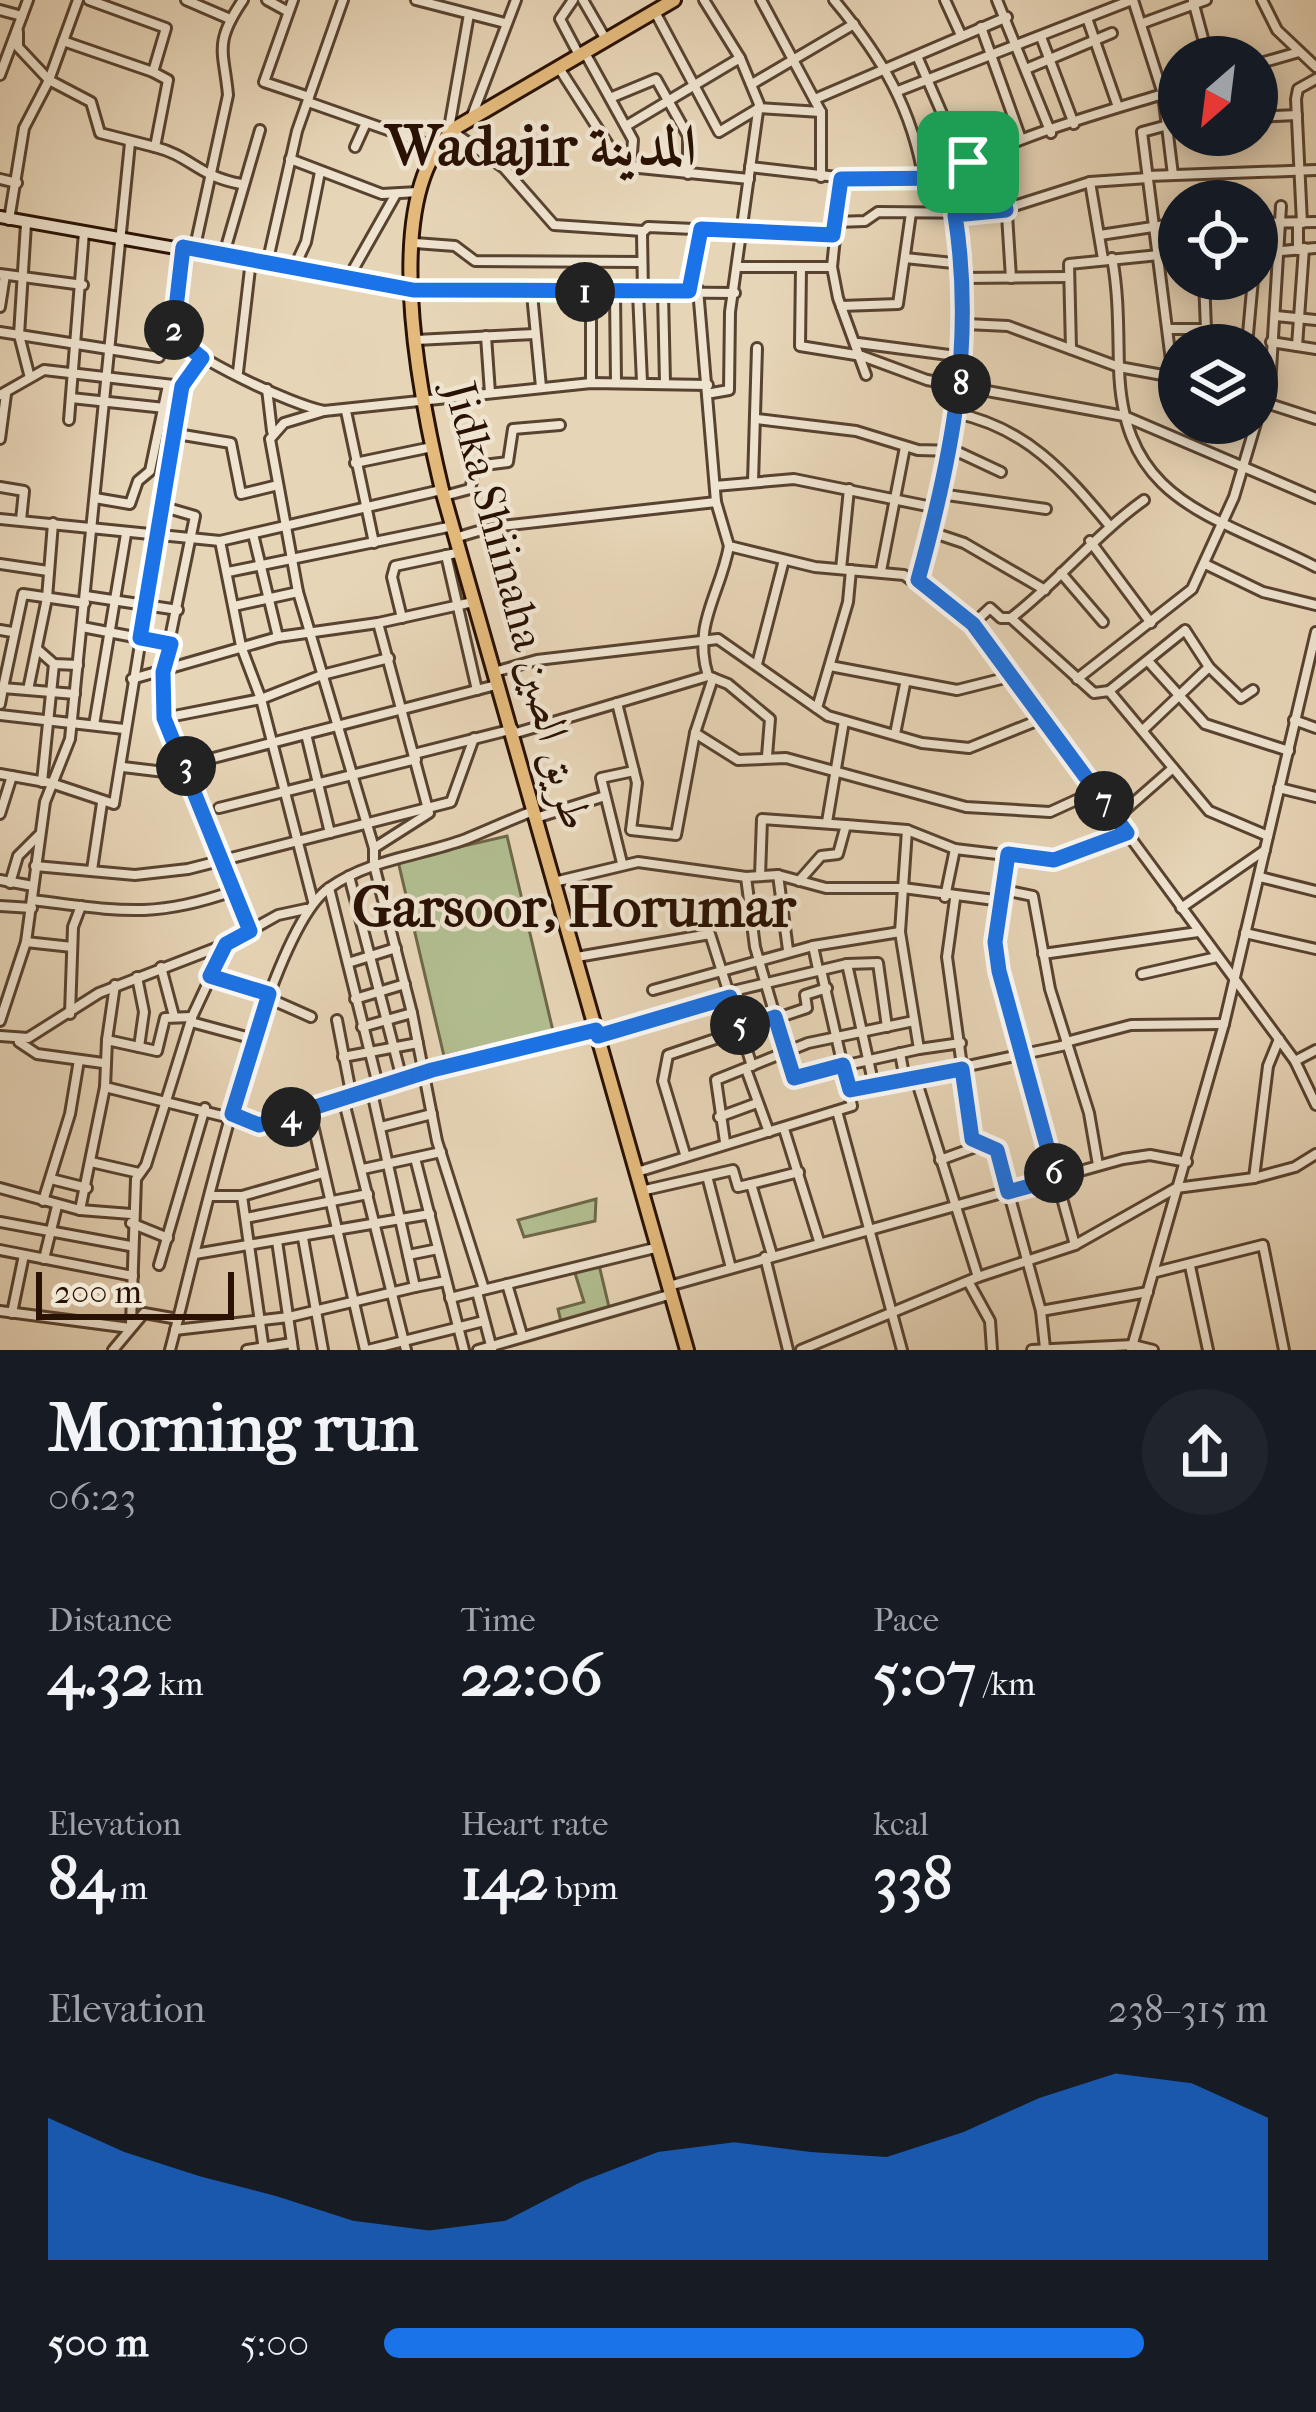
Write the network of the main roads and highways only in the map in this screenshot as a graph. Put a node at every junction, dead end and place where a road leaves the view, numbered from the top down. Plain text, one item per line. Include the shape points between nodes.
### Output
1 (674, 0) edge
2 (686, 1350) edge

1 - 2 main road, Jidka Shiinaha طريق الصين via 436,147 418,192 413,290 421,401 466,603 515,731

